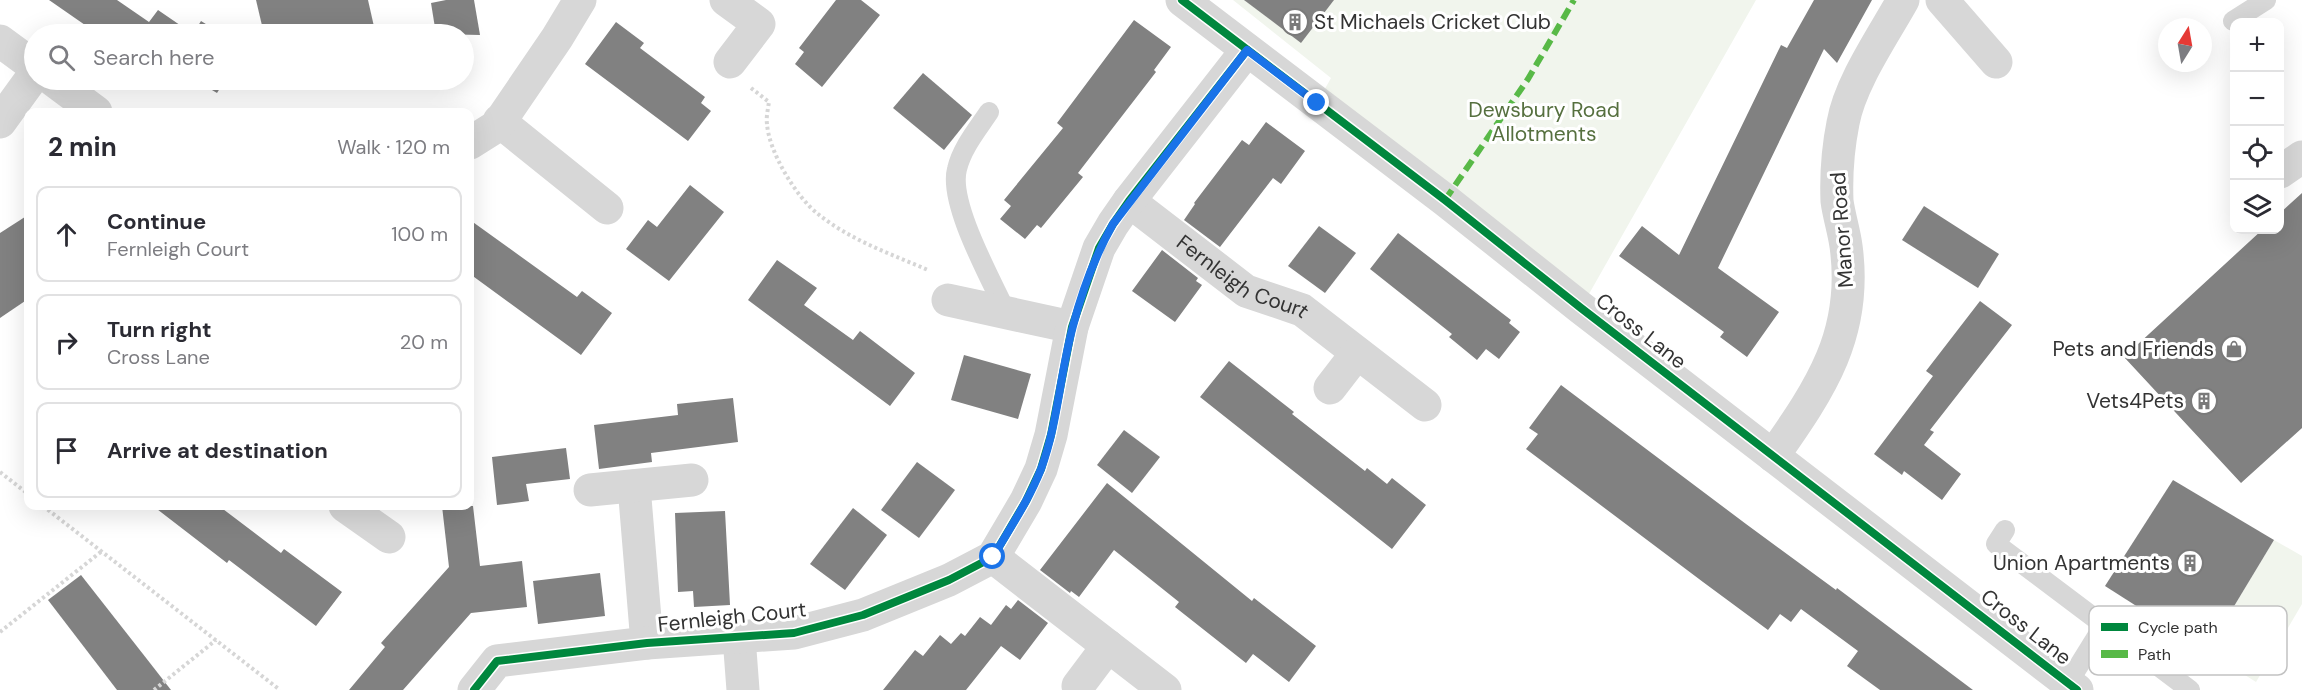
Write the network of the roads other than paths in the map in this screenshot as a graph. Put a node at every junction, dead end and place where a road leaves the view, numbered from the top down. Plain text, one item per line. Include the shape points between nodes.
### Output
1 (580, 0) edge
2 (726, 0) edge
3 (1182, 0) edge
4 (1903, 0) edge
5 (1942, 0) edge
6 (2266, 0) edge
7 (2238, 18) edge
8 (0, 41) edge
9 (1247, 50) junction
10 (24, 59) edge
11 (730, 62) road end
12 (1996, 62) dead end
13 (24, 89) edge
14 (66, 90) edge
15 (91, 108) edge
16 (989, 112) dead end
17 (499, 121) junction
18 (0, 122) edge
19 (474, 140) edge
20 (2302, 157) edge
21 (2284, 169) edge
22 (1130, 201) junction
23 (607, 208) dead end
24 (948, 300) road end
25 (1006, 312) junction
26 (1072, 327) junction
27 (1357, 353) junction
28 (1330, 388) dead end
29 (1425, 405) dead end
30 (1773, 456) junction
31 (692, 480) dead end
32 (634, 486) junction
33 (590, 490) dead end
34 (351, 510) edge
35 (2005, 530) dead end
36 (389, 537) dead end
37 (993, 557) junction
38 (2089, 615) edge
39 (739, 637) junction
40 (647, 643) junction
41 (2089, 644) edge
42 (1108, 646) junction
43 (2170, 675) edge
44 (2057, 682) edge
45 (1078, 686) dead end
46 (474, 690) edge
47 (743, 690) edge
48 (1165, 690) edge
49 (2190, 690) edge

1 - 17 street
2 - 11 street via 759,24
3 - 9 street, Cross Lane
4 - 30 street, Manor Road via 1860,76 1843,121 1837,172 1848,288 1844,321 1832,362 1814,398
5 - 12 street
6 - 7 lane
8 - 10 street
9 - 22 street
9 - 30 street, Cross Lane
13 - 18 street
14 - 15 street
16 - 25 lane via 963,150 955,185 963,216
17 - 19 street
17 - 23 street
20 - 21 street
22 - 26 street via 1099,248
22 - 27 street, Fernleigh Court via 1246,291 1302,310
24 - 25 street
25 - 26 street
26 - 37 street via 1041,469
27 - 28 street
27 - 29 street, Fernleigh Court
30 - 44 street, Cross Lane
31 - 32 street
32 - 33 street
32 - 40 street, Fernleigh Court
34 - 36 street
35 - 38 lane via 1996,544
37 - 39 street, Fernleigh Court via 949,580 863,615 794,633
37 - 42 street
39 - 40 street, Fernleigh Court
39 - 47 street, Fernleigh Court
40 - 46 street, Fernleigh Court via 497,661
41 - 44 lane
42 - 45 street
42 - 48 street
43 - 49 lane

